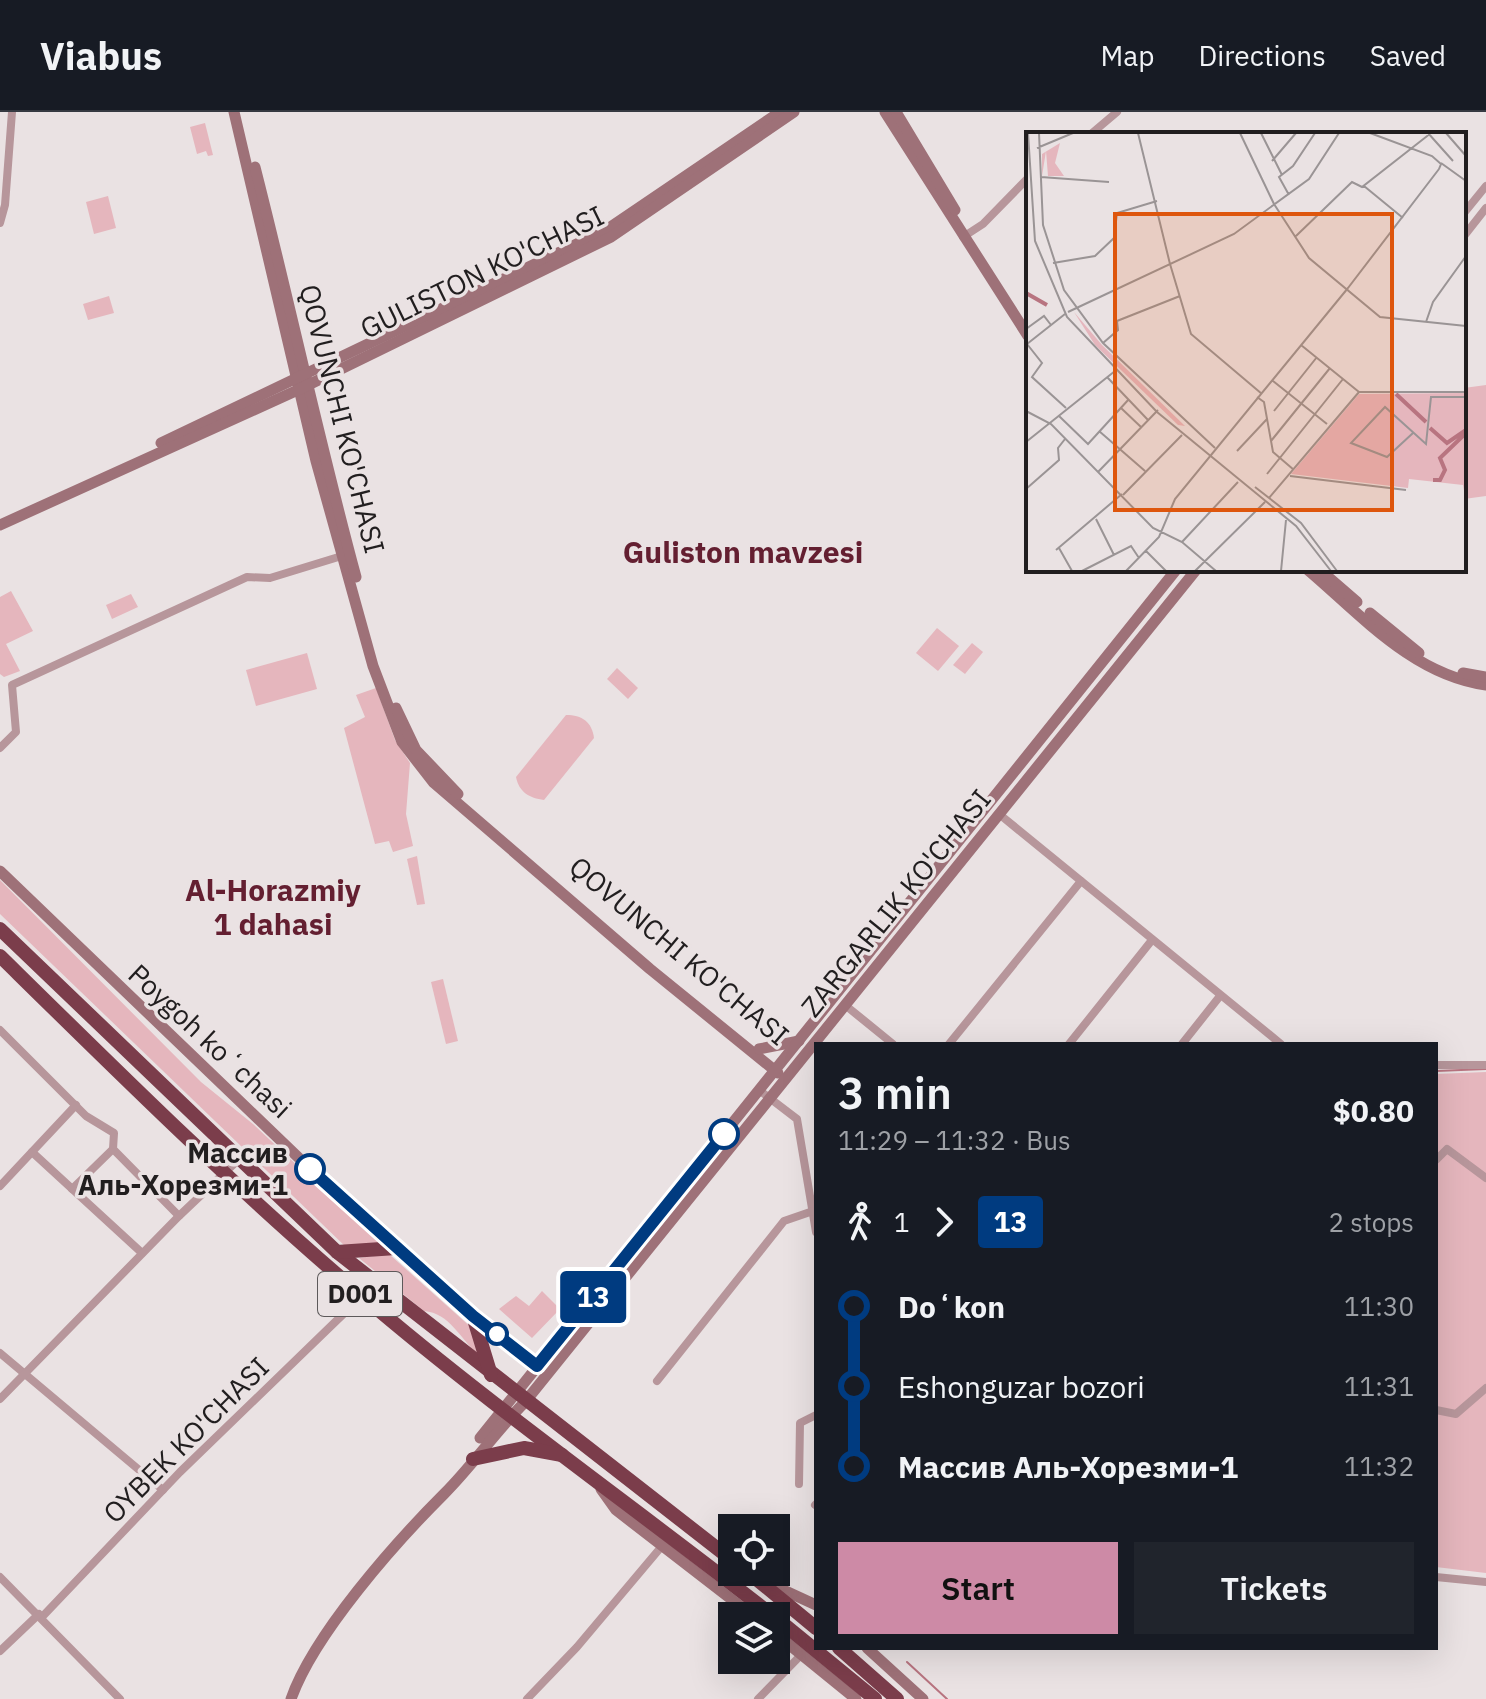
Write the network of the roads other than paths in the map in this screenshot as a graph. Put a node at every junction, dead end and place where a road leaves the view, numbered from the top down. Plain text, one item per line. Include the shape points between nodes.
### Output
1 (12, 112) edge
2 (234, 112) edge
3 (241, 112) edge
4 (780, 112) edge
5 (794, 112) edge
6 (885, 112) edge
7 (896, 112) edge
8 (1117, 112) edge
9 (1093, 132) edge
10 (1026, 180) edge
11 (1486, 186) edge
12 (1486, 208) edge
13 (1466, 211) edge
14 (0, 223) edge
15 (1466, 233) edge
16 (966, 235) junction
17 (1026, 323) edge
18 (1026, 333) edge
19 (303, 382) junction
20 (0, 516) edge
21 (0, 525) edge
22 (346, 555) junction
23 (1174, 572) edge
24 (1194, 572) edge
25 (1310, 572) edge
26 (1322, 572) edge
27 (1486, 677) edge
28 (1486, 685) edge
29 (1034, 747) junction
30 (0, 748) edge
31 (1045, 756) junction
32 (988, 805) junction
33 (999, 814) junction
34 (0, 871) edge
35 (1081, 881) junction
36 (0, 929) edge
37 (1152, 940) junction
38 (0, 956) edge
39 (1220, 996) junction
40 (834, 997) junction
41 (845, 1005) junction
42 (0, 1030) edge
43 (799, 1041) junction
44 (815, 1042) edge
45 (891, 1042) edge
46 (951, 1042) edge
47 (1071, 1042) edge
48 (1184, 1042) edge
49 (1278, 1042) edge
50 (814, 1043) edge
51 (759, 1049) junction
52 (1438, 1065) edge
53 (1486, 1065) edge
54 (777, 1068) junction
55 (787, 1077) junction
56 (759, 1090) junction
57 (769, 1099) junction
58 (76, 1105) junction
59 (113, 1149) junction
60 (32, 1152) junction
61 (1438, 1158) edge
62 (237, 1161) junction
63 (224, 1173) junction
64 (1486, 1178) edge
65 (0, 1186) edge
66 (72, 1189) junction
67 (813, 1211) junction
68 (179, 1216) junction
69 (814, 1218) edge
70 (396, 1248) junction
71 (337, 1252) junction
72 (142, 1253) junction
73 (362, 1296) junction
74 (473, 1316) junction
75 (0, 1353) edge
76 (537, 1366) junction
77 (22, 1375) junction
78 (491, 1376) junction
79 (657, 1381) dead end
80 (1486, 1388) edge
81 (520, 1398) junction
82 (0, 1399) edge
83 (1438, 1410) edge
84 (507, 1412) junction
85 (814, 1416) edge
86 (567, 1456) junction
87 (473, 1459) junction
88 (589, 1472) junction
89 (799, 1484) dead end
90 (163, 1490) junction
91 (648, 1494) junction
92 (430, 1506) junction
93 (637, 1509) junction
94 (662, 1546) junction
95 (718, 1549) edge
96 (0, 1577) edge
97 (1438, 1577) edge
98 (1486, 1582) edge
99 (765, 1586) edge
100 (776, 1586) edge
101 (735, 1602) edge
102 (756, 1602) edge
103 (814, 1604) edge
104 (40, 1615) junction
105 (814, 1626) edge
106 (790, 1631) edge
107 (790, 1640) edge
108 (811, 1650) edge
109 (841, 1650) edge
110 (869, 1650) edge
111 (0, 1651) edge
112 (120, 1699) edge
113 (291, 1699) edge
114 (527, 1699) edge
115 (758, 1699) edge
116 (856, 1699) edge
117 (875, 1699) edge
118 (897, 1699) edge
119 (923, 1699) edge

1 - 14 street
2 - 19 main road, QOVUNCHI KO'CHASI
3 - 19 main road, QOVUNCHI KO'CHASI
4 - 19 main road, GULISTON KO'CHASI via 606,230
5 - 19 main road, GULISTON KO'CHASI via 611,237
6 - 16 main road
7 - 16 main road
8 - 9 street
10 - 16 street
11 - 13 street
12 - 15 street
16 - 17 main road
16 - 18 main road
19 - 20 main road, GULISTON KO'CHASI
19 - 21 main road, GULISTON KO'CHASI
19 - 22 main road, QOVUNCHI KO'CHASI
22 - 30 street via 270,578 247,577 12,685 16,732
22 - 51 main road, QOVUNCHI KO'CHASI via 404,728 423,760 532,860
22 - 54 main road, QOVUNCHI KO'CHASI via 393,723 418,767 588,916
23 - 29 main road, ZARGARLIK KO'CHASI
24 - 31 main road, ZARGARLIK KO'CHASI
25 - 28 main road via 1422,663 1450,677
26 - 27 main road via 1420,654 1452,670
29 - 31 main road
29 - 32 main road, ZARGARLIK KO'CHASI
31 - 33 main road, ZARGARLIK KO'CHASI
32 - 33 main road
32 - 40 main road, ZARGARLIK KO'CHASI
33 - 35 street
33 - 41 main road, ZARGARLIK KO'CHASI
34 - 70 main road, Poygoh koʻchasi
35 - 37 street
35 - 46 street
36 - 62 highway, D001
37 - 39 street
37 - 47 street
38 - 63 highway, D001
39 - 48 street
39 - 49 street
40 - 41 main road
40 - 43 main road, ZARGARLIK KO'CHASI
41 - 44 main road, ZARGARLIK KO'CHASI
41 - 45 street
42 - 58 street
43 - 51 main road
43 - 54 main road, ZARGARLIK KO'CHASI
50 - 55 main road, ZARGARLIK KO'CHASI
51 - 54 main road, QOVUNCHI KO'CHASI
52 - 53 street
54 - 55 main road, QOVUNCHI KO'CHASI
54 - 56 main road, ZARGARLIK KO'CHASI
55 - 57 main road, ZARGARLIK KO'CHASI
56 - 57 street
56 - 76 main road, ZARGARLIK KO'CHASI
57 - 67 street via 797,1119
57 - 81 main road, ZARGARLIK KO'CHASI
58 - 59 street via 114,1133
58 - 60 street
59 - 66 street
59 - 68 street
60 - 65 street
60 - 66 street
61 - 64 street via 1447,1149
62 - 63 street
62 - 71 highway, D001
63 - 68 street
63 - 73 highway, D001
66 - 72 street
67 - 69 street
67 - 79 street via 784,1221
68 - 72 street
70 - 71 highway
70 - 74 main road, Poygoh koʻchasi
71 - 78 highway, D001
72 - 77 street
73 - 84 highway, D001
73 - 90 street, OYBEK KO'CHASI
74 - 76 main road, Poygoh koʻchasi
74 - 78 highway
75 - 77 street
76 - 81 main road, ZARGARLIK KO'CHASI
77 - 82 street
77 - 90 street
78 - 81 highway, D001
80 - 83 street via 1456,1414
81 - 84 main road, ZARGARLIK KO'CHASI
81 - 91 highway, D001
84 - 86 highway, D001
84 - 87 main road
84 - 92 main road via 440,1487
85 - 89 street via 800,1423
86 - 87 highway via 524,1448
86 - 88 highway, D001
87 - 92 main road
88 - 93 highway, D001
88 - 94 main road via 616,1510
90 - 104 street, OYBEK KO'CHASI
91 - 93 highway
91 - 95 highway, D001
92 - 113 main road via 317,1646
93 - 102 highway, D001
94 - 101 main road
94 - 114 street
96 - 104 street
97 - 98 street
99 - 105 highway
100 - 103 main road
104 - 111 street, OYBEK KO'CHASI
104 - 112 street
106 - 108 highway, D001
107 - 108 main road
108 - 115 street
108 - 116 main road
108 - 117 highway, D001
109 - 118 highway
110 - 119 main road

